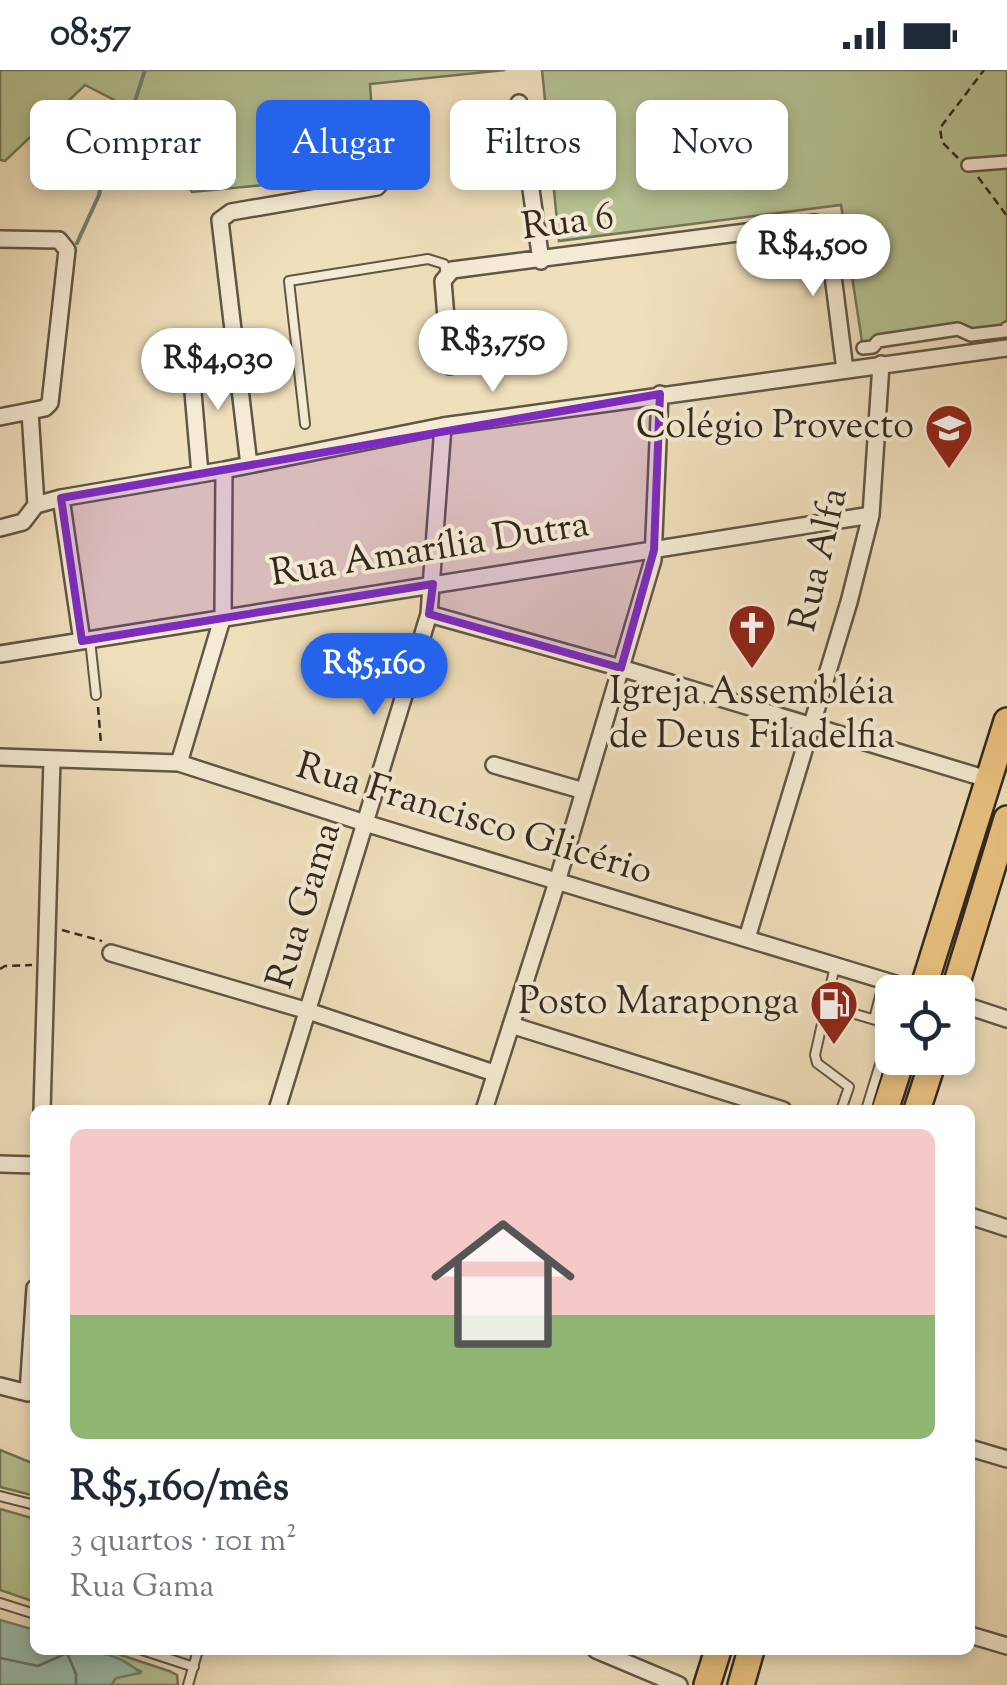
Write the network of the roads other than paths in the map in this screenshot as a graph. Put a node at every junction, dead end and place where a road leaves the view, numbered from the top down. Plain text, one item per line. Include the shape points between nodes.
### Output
1 (1007, 162) edge
2 (968, 165) road end
3 (359, 190) edge
4 (531, 190) edge
5 (0, 239) edge
6 (540, 261) junction
7 (446, 274) junction
8 (1007, 328) edge
9 (862, 348) dead end
10 (1007, 348) edge
11 (190, 356) dead end
12 (880, 364) junction
13 (450, 366) dead end
14 (845, 370) junction
15 (660, 394) junction
16 (38, 410) junction
17 (0, 417) edge
18 (304, 424) dead end
19 (443, 426) junction
20 (250, 464) junction
21 (224, 470) junction
22 (200, 474) junction
23 (61, 498) junction
24 (36, 505) junction
25 (871, 515) junction
26 (0, 528) edge
27 (654, 550) junction
28 (433, 584) junction
29 (429, 614) junction
30 (223, 616) junction
31 (86, 641) junction
32 (0, 654) edge
33 (620, 668) junction
34 (96, 696) road end
35 (1007, 721) edge
36 (810, 725) junction
37 (0, 757) edge
38 (52, 759) junction
39 (179, 763) junction
40 (494, 765) dead end
41 (987, 779) junction
42 (584, 792) junction
43 (1007, 820) edge
44 (365, 823) junction
45 (557, 882) junction
46 (748, 938) junction
47 (111, 953) road end
48 (835, 966) junction
49 (927, 975) edge
50 (959, 975) edge
51 (875, 978) edge
52 (826, 1005) junction
53 (975, 1009) edge
54 (308, 1011) junction
55 (875, 1015) edge
56 (1007, 1018) edge
57 (874, 1019) joint
58 (511, 1025) junction
59 (494, 1074) junction
60 (883, 1075) edge
61 (893, 1075) edge
62 (928, 1075) edge
63 (850, 1087) junction
64 (42, 1105) edge
65 (279, 1105) edge
66 (485, 1105) edge
67 (767, 1105) edge
68 (843, 1105) edge
69 (878, 1105) edge
70 (919, 1105) edge
71 (0, 1164) edge
72 (30, 1165) edge
73 (975, 1218) edge
74 (1007, 1228) edge
75 (0, 1386) edge
76 (30, 1393) edge
77 (975, 1449) edge
78 (1006, 1455) edge
79 (0, 1496) edge
80 (30, 1504) edge
81 (0, 1603) edge
82 (30, 1612) edge
83 (975, 1636) edge
84 (1007, 1646) edge
85 (157, 1655) edge
86 (197, 1655) edge
87 (608, 1655) edge
88 (716, 1655) edge
89 (750, 1655) edge
90 (194, 1667) junction
91 (188, 1685) edge
92 (679, 1685) edge
93 (707, 1685) edge
94 (740, 1685) edge

1 - 2 street
3 - 20 street via 231,212 220,220
4 - 6 street
5 - 16 street via 59,240 66,250 52,396
6 - 7 street, Rua 6
6 - 14 street, Rua 6 via 820,224 828,236
7 - 13 street
7 - 18 lane via 444,264 428,260 289,282
8 - 9 street
10 - 12 street
11 - 22 street
12 - 14 street
12 - 25 street, Rua Alfa
14 - 15 street
15 - 19 street
15 - 27 street
16 - 17 street
16 - 24 street
19 - 20 street
19 - 28 street, Rua Gama
20 - 21 street
21 - 22 street
21 - 30 street
22 - 23 street
23 - 24 street
23 - 31 street
24 - 26 street via 23,522
25 - 27 street, Rua Amarília Dutra
25 - 36 street, Rua Alfa
27 - 28 street, Rua Amarília Dutra
27 - 33 street
28 - 29 street, Rua Gama
28 - 30 street, Rua Amarília Dutra
29 - 33 street
29 - 44 street, Rua Gama
30 - 31 street, Rua Amarília Dutra
30 - 39 street
31 - 32 street, Rua Amarília Dutra
31 - 34 lane
33 - 36 street
33 - 42 street
35 - 41 main road
36 - 41 street
36 - 46 street, Rua Alfa
37 - 38 street, Rua Francisco Glicério
38 - 39 street, Rua Francisco Glicério
38 - 64 street
39 - 44 street, Rua Francisco Glicério
40 - 42 street
41 - 49 main road
42 - 45 street
43 - 50 main road
44 - 45 street, Rua Francisco Glicério
44 - 54 street, Rua Gama
45 - 46 street, Rua Francisco Glicério
45 - 58 street
46 - 48 street, Rua Francisco Glicério
47 - 54 street via 192,983
48 - 51 street, Rua Francisco Glicério
48 - 52 lane
52 - 57 lane
52 - 63 lane via 815,1059
53 - 56 street
54 - 59 street
54 - 65 street, Rua Gama
55 - 57 lane
58 - 59 street
58 - 67 street
59 - 66 street
60 - 69 lane
61 - 69 main road
62 - 70 main road
63 - 68 lane
63 - 69 lane
71 - 72 street
73 - 74 street
75 - 76 street
77 - 78 street
79 - 80 lane
81 - 82 lane
83 - 84 street
85 - 90 lane
86 - 90 lane
87 - 92 street
88 - 93 main road
89 - 94 main road
90 - 91 lane

